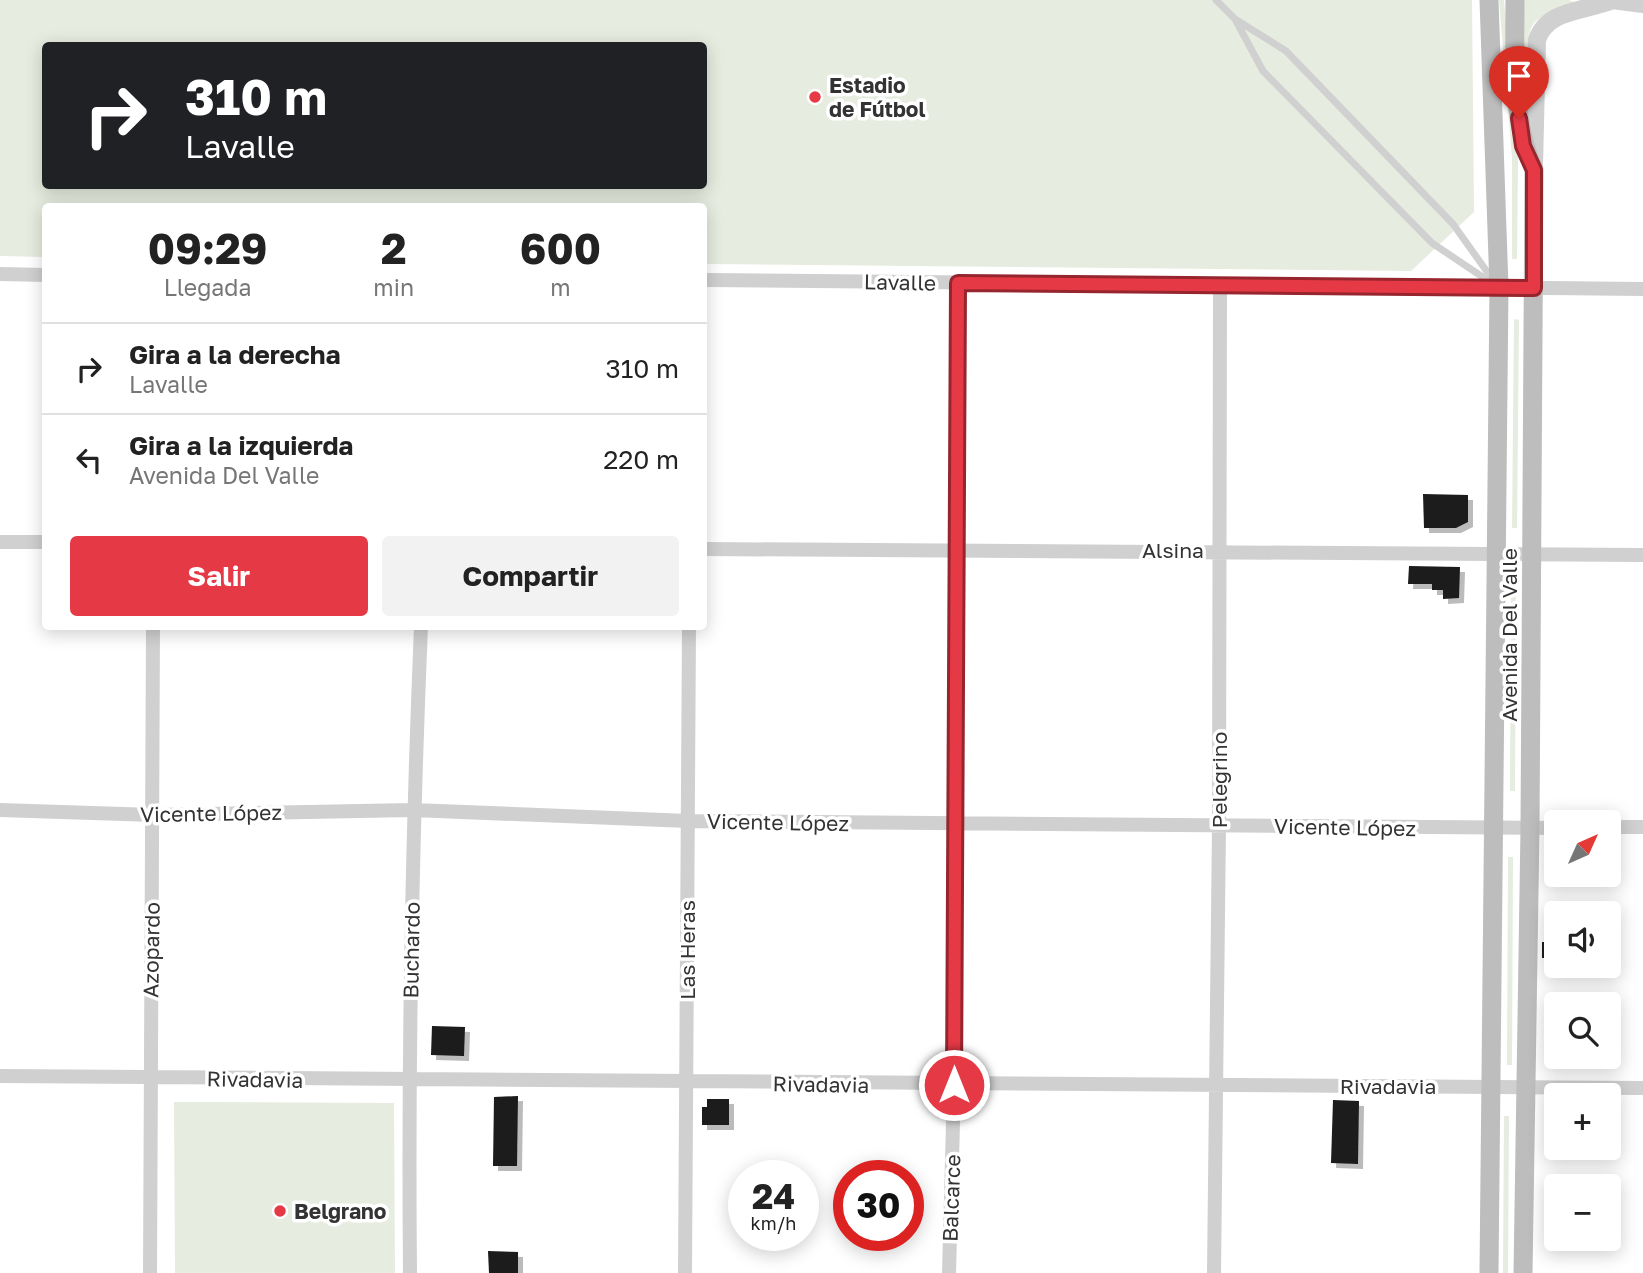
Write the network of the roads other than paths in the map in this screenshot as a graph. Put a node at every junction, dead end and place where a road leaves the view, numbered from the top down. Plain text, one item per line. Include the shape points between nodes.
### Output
1 (1216, 0) edge
2 (1489, 0) edge
3 (1515, 0) edge
4 (1613, 0) edge
5 (1643, 4) edge
6 (1235, 19) junction
7 (1534, 170) junction
8 (0, 274) edge
9 (42, 275) edge
10 (707, 281) edge
11 (958, 283) junction
12 (1220, 287) junction
13 (1499, 287) junction
14 (1534, 288) junction
15 (1643, 289) edge
16 (0, 542) edge
17 (42, 542) edge
18 (707, 549) edge
19 (1219, 550) junction
20 (957, 551) junction
21 (1643, 555) edge
22 (1497, 556) junction
23 (1532, 556) junction
24 (153, 630) edge
25 (421, 630) edge
26 (689, 630) edge
27 (0, 810) edge
28 (413, 810) junction
29 (154, 815) junction
30 (688, 821) junction
31 (955, 823) junction
32 (1219, 825) junction
33 (1621, 827) edge
34 (1643, 827) edge
35 (1495, 828) junction
36 (1530, 828) junction
37 (1544, 828) edge
38 (0, 1076) edge
39 (149, 1077) junction
40 (409, 1081) junction
41 (686, 1083) junction
42 (954, 1085) junction
43 (1215, 1086) junction
44 (1490, 1087) junction
45 (1525, 1087) junction
46 (1643, 1088) edge
47 (150, 1273) edge
48 (410, 1273) edge
49 (685, 1273) edge
50 (949, 1273) edge
51 (1214, 1273) edge
52 (1489, 1273) edge
53 (1523, 1273) edge

1 - 6 lane
2 - 13 main road, Avenida Del Valle
3 - 7 main road, Avenida Del Valle via 1519,118 1523,146
4 - 5 street
4 - 7 street via 1554,16 1540,30
6 - 13 lane via 1286,51 1453,224
6 - 13 lane via 1263,71 1423,234
7 - 14 main road, Avenida Del Valle
8 - 9 street
10 - 11 street, Lavalle
11 - 12 street, Lavalle
11 - 20 street, Balcarce
12 - 13 street, Lavalle
12 - 19 street, Pelegrino
13 - 14 street, Lavalle
13 - 22 main road, Avenida Del Valle
14 - 15 street, Lavalle
14 - 23 main road, Avenida Del Valle
16 - 17 street
18 - 20 street, Alsina
19 - 20 street, Alsina
19 - 22 street, Alsina
19 - 32 street, Pelegrino
20 - 31 street, Balcarce
21 - 23 street, Alsina
22 - 23 street, Alsina
22 - 35 main road, Avenida Del Valle
23 - 36 main road, Avenida Del Valle
24 - 29 street, Azopardo
25 - 28 street, Buchardo
26 - 30 street, Las Heras
27 - 29 street, Vicente López
28 - 29 street, Vicente López
28 - 30 street, Vicente López
28 - 40 street, Buchardo
29 - 39 street, Azopardo
30 - 31 street, Vicente López
30 - 41 street, Las Heras
31 - 32 street, Vicente López
31 - 42 street, Balcarce
32 - 35 street, Vicente López
32 - 43 street, Pelegrino
33 - 34 street
35 - 36 street, Vicente López
35 - 44 main road, Avenida Del Valle
36 - 37 street, Vicente López
36 - 45 main road, Avenida Del Valle
38 - 39 street, Rivadavia
39 - 40 street, Rivadavia
39 - 47 street, Azopardo
40 - 41 street, Rivadavia
40 - 48 street, Buchardo
41 - 42 street, Rivadavia
41 - 49 street, Las Heras
42 - 43 street, Rivadavia
42 - 50 street, Balcarce
43 - 44 street, Rivadavia
43 - 51 street, Pelegrino
44 - 45 street, Rivadavia
44 - 52 main road, Avenida Del Valle
45 - 46 street, Rivadavia
45 - 53 main road, Avenida Del Valle

